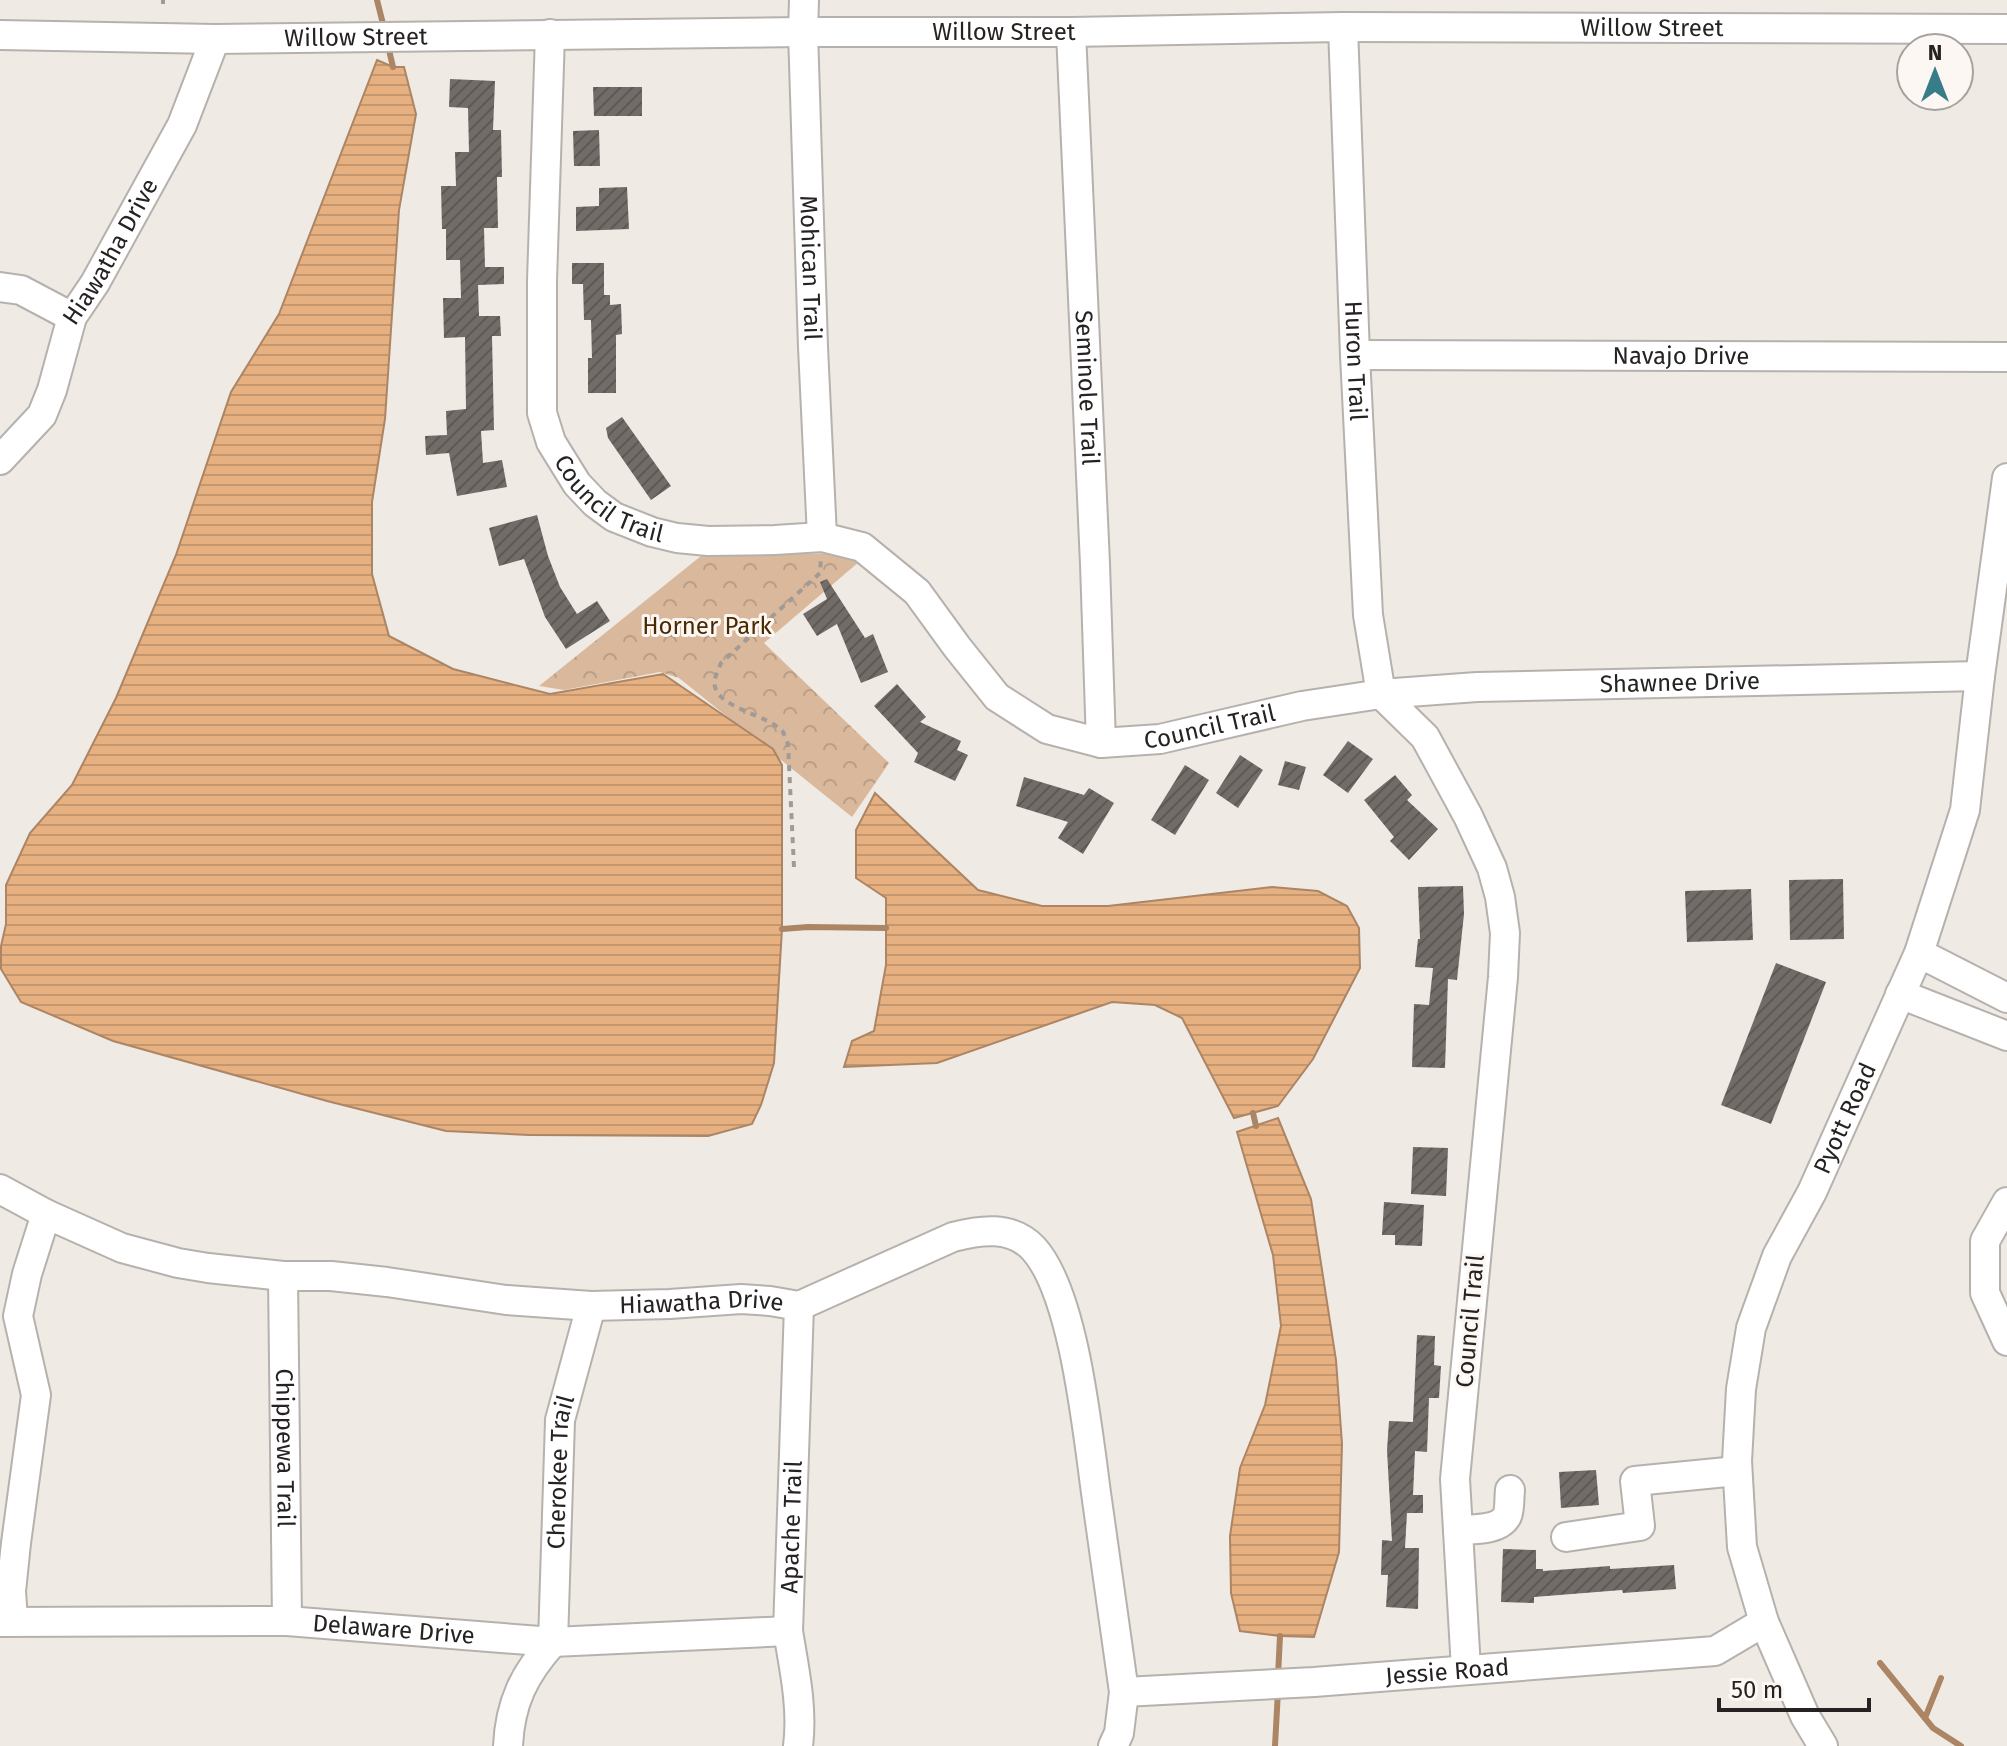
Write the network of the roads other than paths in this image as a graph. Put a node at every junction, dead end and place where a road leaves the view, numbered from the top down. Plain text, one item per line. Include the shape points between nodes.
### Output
1 (804, 0) edge
2 (1343, 27) junction
3 (2007, 29) edge
4 (803, 32) junction
5 (1071, 32) junction
6 (550, 34) junction
7 (0, 35) edge
8 (215, 39) junction
9 (0, 287) edge
10 (72, 317) junction
11 (1355, 355) junction
12 (2007, 357) edge
13 (0, 460) edge
14 (2007, 478) edge
15 (822, 537) junction
16 (1980, 676) junction
17 (1381, 694) junction
18 (1101, 743) junction
19 (1919, 953) junction
20 (1900, 994) junction
21 (2007, 998) edge
22 (2007, 1036) edge
23 (0, 1189) edge
24 (2007, 1202) edge
25 (46, 1214) junction
26 (283, 1276) junction
27 (591, 1306) junction
28 (799, 1306) junction
29 (2007, 1341) edge
30 (1737, 1471) junction
31 (1510, 1490) dead end
32 (1458, 1530) junction
33 (1566, 1537) dead end
34 (287, 1621) junction
35 (7, 1622) edge
36 (1764, 1622) junction
37 (788, 1631) junction
38 (553, 1642) junction
39 (1466, 1669) junction
40 (1124, 1692) junction
41 (508, 1746) edge
42 (798, 1746) edge
43 (1113, 1746) edge
44 (1823, 1746) edge

1 - 4 street, Mohican Trail
2 - 3 street, Willow Street
2 - 5 street, Willow Street
2 - 11 street, Huron Trail
4 - 5 street, Willow Street
4 - 6 street, Willow Street
4 - 15 street, Mohican Trail
5 - 18 street, Seminole Trail
6 - 8 street, Willow Street
6 - 15 street, Council Trail via 542,413 551,442 595,503 652,532 708,541
7 - 8 street, Willow Street
8 - 10 street, Hiawatha Drive via 182,125
9 - 10 street via 21,290
10 - 13 street, Hiawatha Drive via 42,415
11 - 12 street, Navajo Drive
11 - 17 street, Huron Trail via 1368,615
14 - 16 street, Pyott Road
15 - 18 street, Council Trail via 862,547 917,592 997,697 1047,729
16 - 17 street, Shawnee Drive via 1477,687
16 - 19 street, Pyott Road via 1965,810
17 - 18 street, Council Trail via 1262,714 1160,739
17 - 32 street, Council Trail via 1425,737 1468,816 1492,868 1505,933 1455,1479
19 - 20 street, Pyott Road
19 - 21 street
20 - 22 street
20 - 30 street, Pyott Road via 1812,1192 1777,1256 1751,1328 1741,1389
23 - 25 street, Hiawatha Drive
24 - 29 street via 1985,1241 1985,1293
25 - 26 street, Hiawatha Drive via 148,1256
25 - 35 street via 18,1316 36,1395
26 - 27 street, Hiawatha Drive via 331,1276
26 - 34 street, Chippewa Trail
27 - 28 street, Hiawatha Drive via 741,1299
27 - 38 street, Cherokee Trail via 560,1420
28 - 37 street, Apache Trail
28 - 40 street, Hiawatha Drive via 927,1247 980,1230 1017,1237 1032,1247 1062,1305 1076,1364
30 - 33 street via 1635,1481 1640,1526
30 - 36 street, Pyott Road via 1742,1547
31 - 32 street via 1507,1515 1500,1523
32 - 39 street, Council Trail
34 - 35 street, Delaware Drive
34 - 38 street, Delaware Drive
36 - 39 street, Jessie Road via 1715,1651
36 - 44 street, Pyott Road
37 - 38 street, Delaware Drive
37 - 42 street, Apache Trail
38 - 41 street via 521,1686
39 - 40 street, Jessie Road
40 - 43 street, Hiawatha Drive

